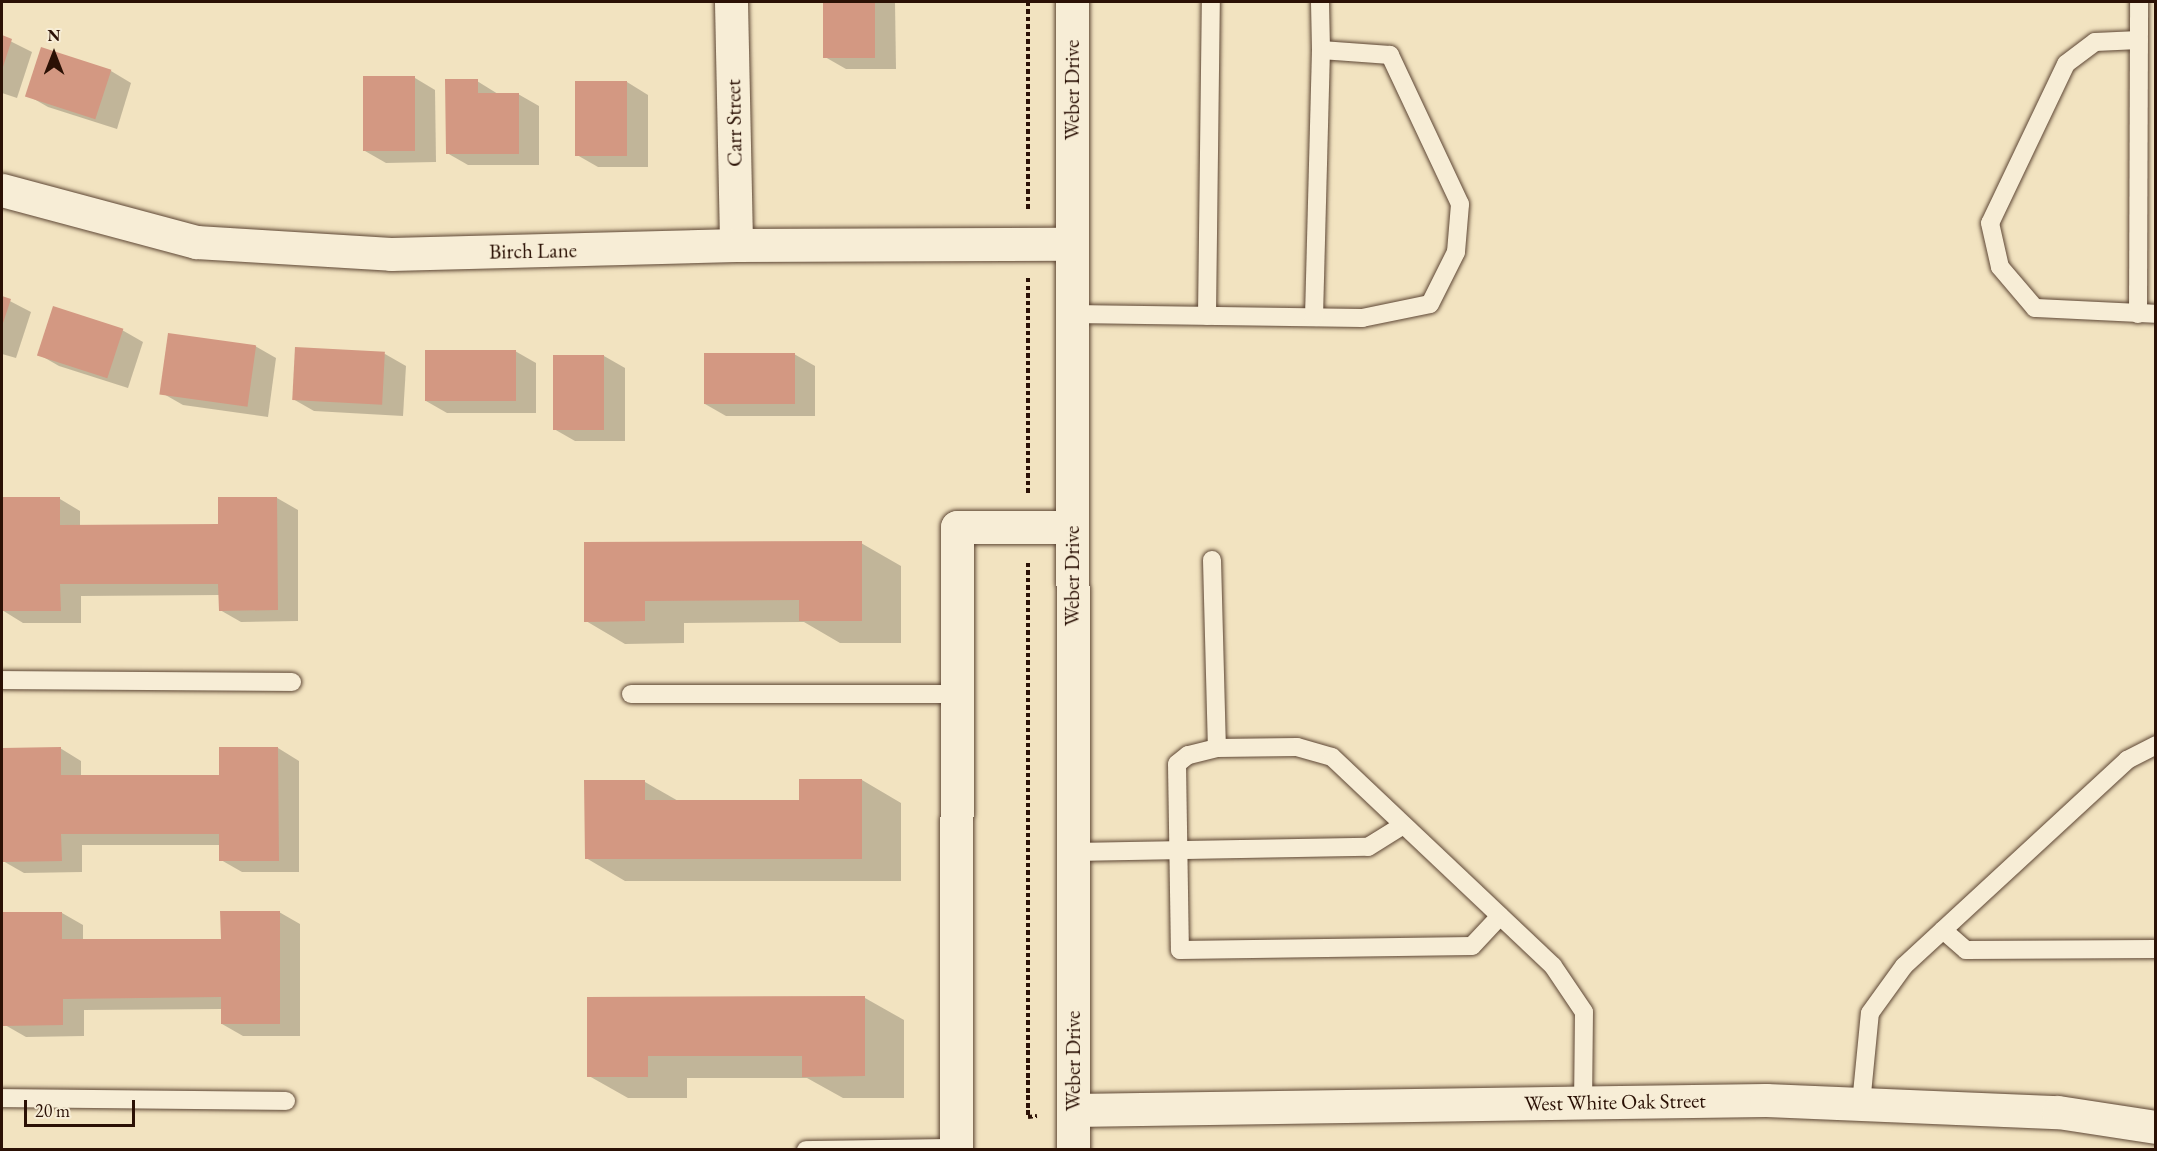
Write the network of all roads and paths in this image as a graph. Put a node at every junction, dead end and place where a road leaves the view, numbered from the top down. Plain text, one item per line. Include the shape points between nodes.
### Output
1 (731, 2) edge
2 (1072, 2) edge
3 (1211, 2) edge
4 (1320, 2) edge
5 (2139, 2) edge
6 (2139, 40) junction
7 (1321, 50) junction
8 (2, 189) edge
9 (1072, 244) junction
10 (736, 246) junction
11 (1072, 314) junction
12 (2146, 314) edge
13 (1207, 316) junction
14 (1314, 317) junction
15 (1072, 527) junction
16 (1212, 560) dead end
17 (2, 680) edge
18 (292, 682) dead end
19 (631, 694) dead end
20 (957, 694) junction
21 (2156, 745) edge
22 (1217, 748) junction
23 (1402, 826) junction
24 (1180, 850) junction
25 (1073, 852) junction
26 (1500, 916) junction
27 (1943, 930) junction
28 (2156, 949) edge
29 (2, 1098) edge
30 (286, 1101) dead end
31 (1583, 1102) junction
32 (1861, 1104) junction
33 (1073, 1110) junction
34 (2156, 1127) edge
35 (806, 1149) edge
36 (956, 1149) edge
37 (1073, 1149) edge

1 - 10 street, Carr Street
2 - 9 street, Weber Drive
3 - 13 lane
4 - 7 lane
5 - 6 lane
6 - 12 lane
6 - 12 lane via 2096,42 2066,64 1990,223 2000,267 2035,308
7 - 14 lane
7 - 14 lane via 1390,55 1460,204 1456,252 1430,304 1362,318
8 - 10 street, Birch Lane via 196,242 391,254
9 - 10 street, Birch Lane
9 - 11 street, Weber Drive
11 - 13 lane
11 - 15 street, Weber Drive
13 - 14 lane
15 - 20 street via 957,527
15 - 25 street, Weber Drive
16 - 22 lane
17 - 18 lane
19 - 20 lane
20 - 36 street
21 - 27 lane via 2127,760
22 - 23 lane via 1297,747 1332,758
22 - 24 lane via 1188,755 1178,764
23 - 24 lane via 1368,847
23 - 26 lane
24 - 25 lane
24 - 26 lane via 1180,950 1472,946
25 - 33 street, Weber Drive
26 - 31 lane via 1553,966 1584,1012
27 - 28 lane via 1966,950
27 - 32 lane via 1904,966 1870,1013
29 - 30 lane
31 - 32 street, West White Oak Street via 1766,1100
31 - 33 street, West White Oak Street
32 - 34 street, West White Oak Street via 2058,1112
33 - 37 street, Weber Drive
35 - 36 lane

